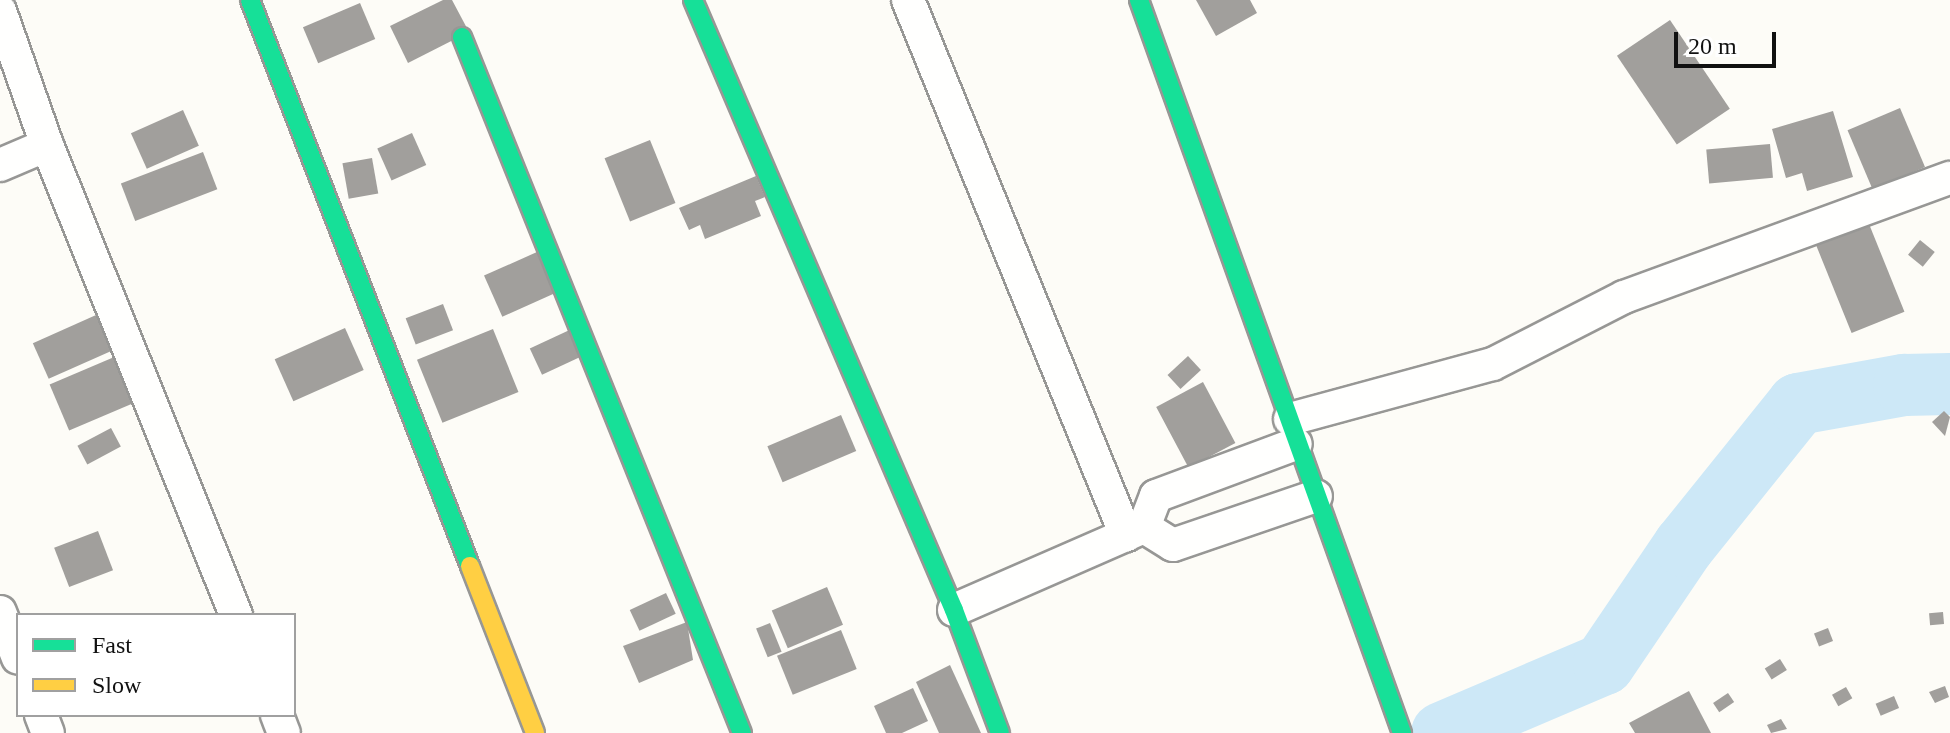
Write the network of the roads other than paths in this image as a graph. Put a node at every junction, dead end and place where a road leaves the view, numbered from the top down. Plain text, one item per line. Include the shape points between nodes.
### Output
1 (250, 0) edge
2 (693, 0) edge
3 (908, 0) edge
4 (1139, 0) edge
5 (0, 11) edge
6 (462, 37) dead end
7 (47, 145) junction
8 (0, 165) edge
9 (1950, 178) edge
10 (1293, 432) junction
11 (1316, 496) junction
12 (1135, 531) junction
13 (954, 610) junction
14 (235, 613) edge
15 (2, 622) edge
16 (16, 654) edge
17 (535, 733) edge
18 (742, 733) edge
19 (1000, 733) edge
20 (1402, 733) edge

1 - 17 street
2 - 13 street
3 - 12 street
4 - 10 street
5 - 7 street
6 - 18 street
7 - 8 street
7 - 14 street
9 - 10 street via 1624,297 1493,364
10 - 11 street
10 - 12 street via 1156,496
11 - 12 street via 1173,545
11 - 20 street
12 - 13 street
13 - 19 street
15 - 16 street

